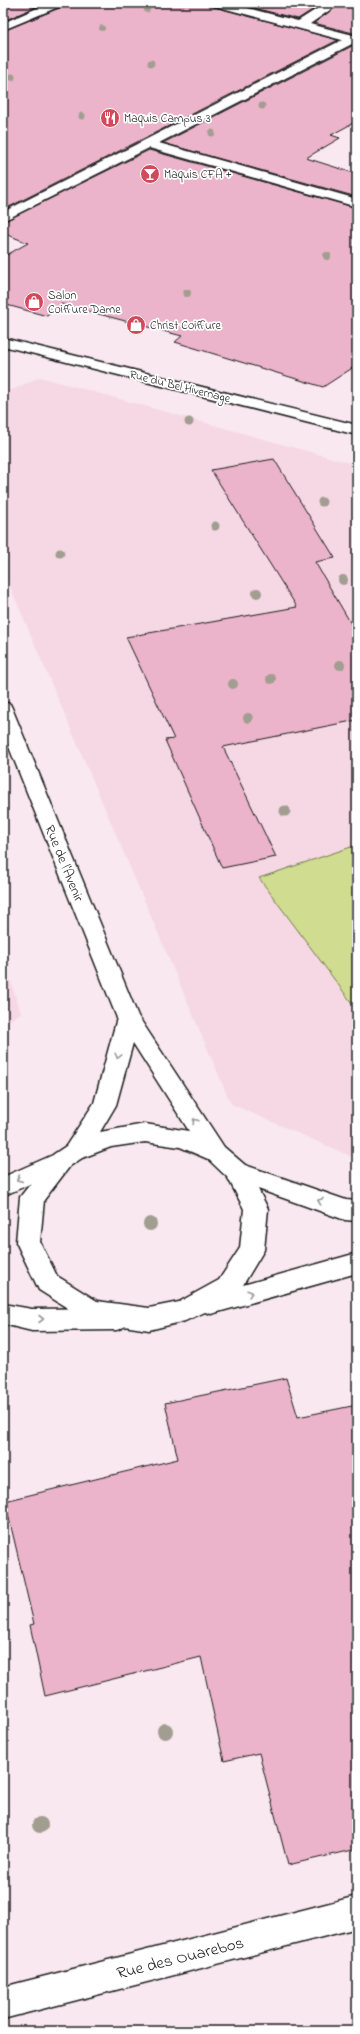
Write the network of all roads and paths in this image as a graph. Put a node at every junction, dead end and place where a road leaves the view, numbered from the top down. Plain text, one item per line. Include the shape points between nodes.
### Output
1 (59, 3) edge
2 (215, 3) edge
3 (334, 3) edge
4 (299, 26) junction
5 (3, 27) edge
6 (355, 40) edge
7 (147, 143) junction
8 (357, 203) edge
9 (3, 217) edge
10 (3, 342) edge
11 (357, 430) edge
12 (3, 708) edge
13 (128, 1018) junction
14 (216, 1153) junction
15 (68, 1156) junction
16 (237, 1172) junction
17 (3, 1187) edge
18 (357, 1211) edge
19 (357, 1263) edge
20 (185, 1312) junction
21 (3, 1314) edge
22 (149, 1319) junction
23 (357, 1912) edge
24 (3, 2003) edge

1 - 5 street
2 - 4 street
3 - 4 street
4 - 6 street
6 - 7 street
7 - 8 street
7 - 9 street
10 - 11 street, Rue du Bel Hivernage
12 - 13 street, Rue de l'Avenir
14 -> 13 street, Rue de l'Avenir
13 -> 15 street via 105,1105
14 - 15 street via 183,1138 145,1133 108,1138
14 - 16 street
15 -> 17 street
15 - 22 street via 32,1198 28,1242 48,1283 92,1311
18 -> 16 street via 345,1210
16 - 20 street via 256,1209 252,1250 228,1287
20 -> 19 street
20 - 22 street
21 -> 22 street via 32,1320
23 - 24 street, Rue des Ouarebos

